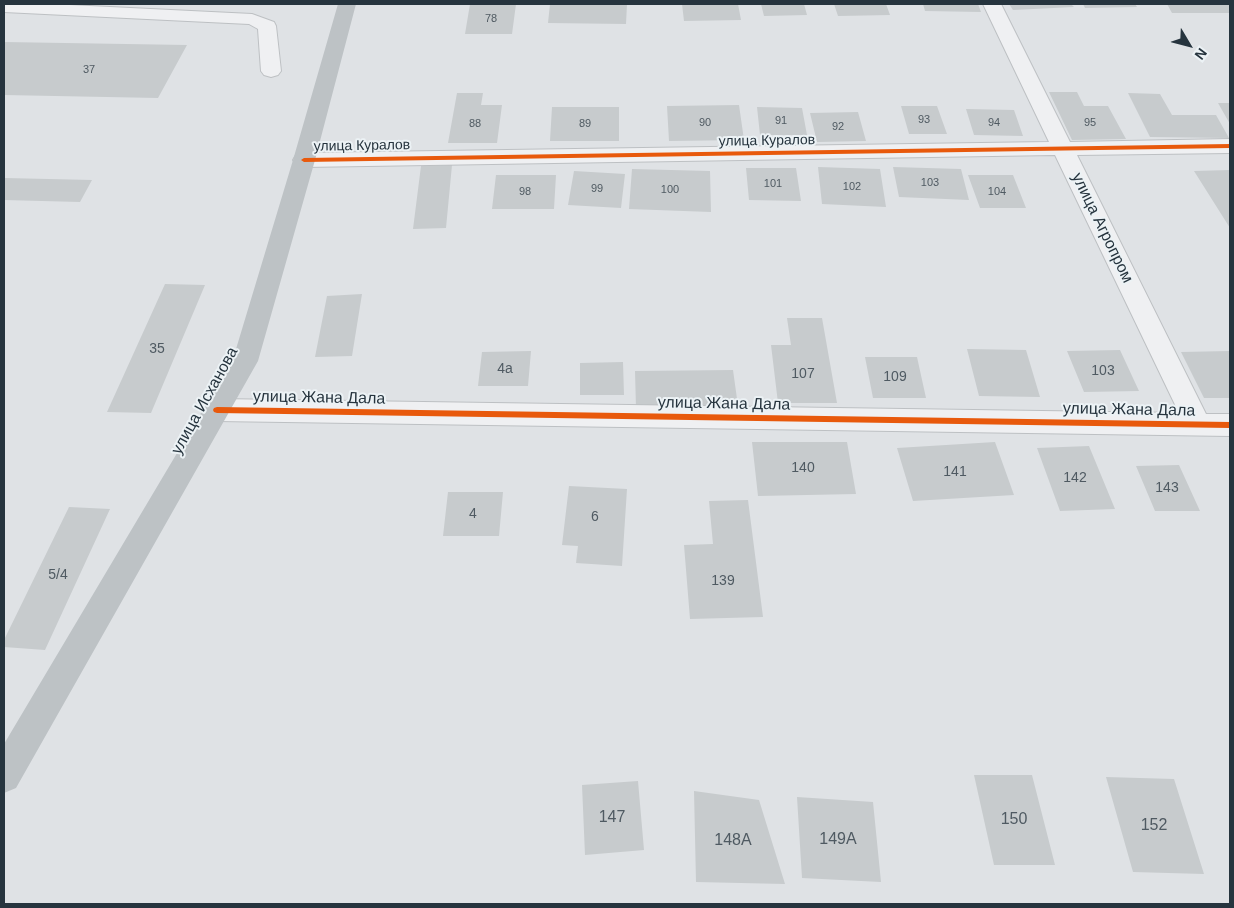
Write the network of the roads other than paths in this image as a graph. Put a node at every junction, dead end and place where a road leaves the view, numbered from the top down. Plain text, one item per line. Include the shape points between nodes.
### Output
1 (347, 4) edge
2 (992, 4) edge
3 (4, 7) edge
4 (271, 71) dead end
5 (1230, 146) edge
6 (1064, 149) junction
7 (304, 160) junction
8 (217, 410) junction
9 (1198, 425) junction
10 (1230, 425) edge
11 (4, 776) edge

1 - 7 main road, улица Исханова
2 - 6 street, улица Агропром
3 - 4 street via 252,18 267,26
5 - 6 street, улица Куралов
6 - 7 street, улица Куралов
6 - 9 street, улица Агропром
7 - 8 main road, улица Исханова via 246,361
8 - 9 street, улица Жана Дала
8 - 11 main road, улица Исханова
9 - 10 street, улица Жана Дала

